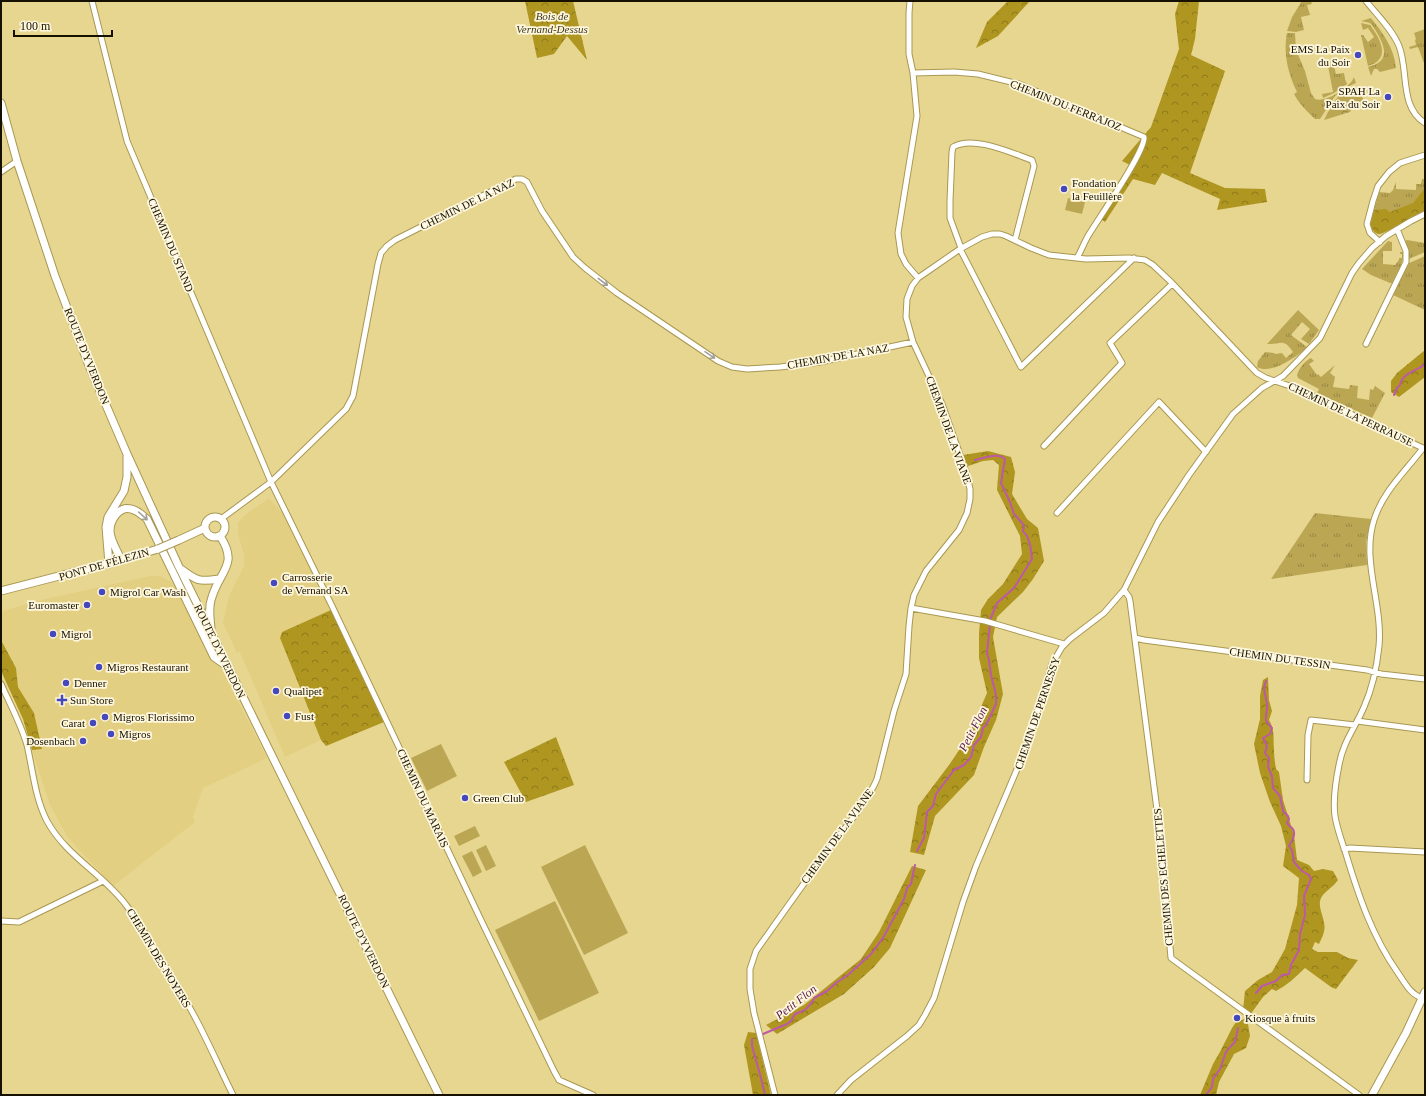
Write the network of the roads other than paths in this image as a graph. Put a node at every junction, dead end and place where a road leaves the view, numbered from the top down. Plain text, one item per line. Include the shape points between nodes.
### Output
1 (92, 1) edge
2 (910, 1) edge
3 (1366, 1) edge
4 (912, 73) junction
5 (1, 103) edge
6 (1425, 123) edge
7 (1425, 155) edge
8 (17, 161) junction
9 (1, 172) edge
10 (1425, 214) edge
11 (1397, 229) junction
12 (1015, 240) junction
13 (1380, 242) junction
14 (960, 248) junction
15 (1077, 258) junction
16 (1134, 258) junction
17 (918, 278) junction
18 (1172, 284) junction
19 (913, 342) junction
20 (1366, 344) dead end
21 (1276, 380) junction
22 (1044, 446) dead end
23 (1424, 448) edge
24 (1206, 452) junction
25 (127, 454) junction
26 (271, 482) junction
27 (1058, 513) dead end
28 (221, 519) junction
29 (205, 528) junction
30 (220, 536) junction
31 (121, 560) junction
32 (109, 564) junction
33 (179, 567) junction
34 (219, 579) junction
35 (1124, 590) junction
36 (1, 591) edge
37 (911, 608) junction
38 (211, 633) junction
39 (1135, 638) junction
40 (1064, 644) junction
41 (228, 667) junction
42 (1374, 672) junction
43 (1425, 679) edge
44 (1, 684) edge
45 (1356, 723) junction
46 (1425, 730) edge
47 (1307, 780) dead end
48 (1344, 849) junction
49 (1425, 852) edge
50 (103, 881) junction
51 (1, 921) edge
52 (1424, 995) edge
53 (233, 1095) edge
54 (439, 1095) edge
55 (593, 1095) edge
56 (775, 1095) edge
57 (837, 1095) edge
58 (1359, 1095) edge
59 (1372, 1095) edge

1 - 26 street, CHEMIN DU STAND via 127,141
2 - 4 street via 909,54
3 - 6 street via 1396,41 1402,59 1410,107
4 - 15 street, CHEMIN DU FERRAJOZ via 978,74 1019,84 1142,135 1145,139 1136,162 1088,236
4 - 17 street via 916,116 898,233 901,254
5 - 8 main road, ROUTE D'YVERDON
7 - 13 street via 1400,163 1378,186 1367,224 1370,233
8 - 9 street
8 - 25 main road, ROUTE D'YVERDON via 55,276 88,363
10 - 11 street, CHEMIN DE PERNESSY
11 - 13 street, CHEMIN DE PERNESSY
11 - 20 street via 1406,251 1406,262
12 - 14 street, CHEMIN DE LA VIANE via 1000,234 992,234
12 - 14 street via 1034,162 985,144 958,144 953,147 952,152 950,210
12 - 15 street, CHEMIN DE LA VIANE via 1049,255
13 - 21 street, CHEMIN DE PERNESSY via 1352,274 1320,338
14 - 16 street via 1021,367
14 - 17 street, CHEMIN DE LA VIANE
15 - 16 street, CHEMIN DE LA VIANE
16 - 18 street, CHEMIN DE LA VIANE via 1149,262
17 - 19 street, CHEMIN DE LA VIANE via 908,295 906,305 906,317
18 - 21 street, CHEMIN DE LA VIANE via 1252,368 1266,378
18 - 22 street via 1110,343 1122,364
26 -> 19 street, CHEMIN DE LA NAZ via 346,409 351,401 381,253 395,240 516,179 527,182 542,211 573,257 585,268 617,293 718,361 732,367 747,369 820,362
19 - 37 street, CHEMIN DE LA VIANE via 942,404 966,472 970,499 959,530 926,571 914,595
21 - 23 street, CHEMIN DE LA PERRAUSE
21 - 24 street, CHEMIN DE PERNESSY via 1262,388 1239,408
23 - 42 street via 1387,492 1372,528 1370,553 1380,621
24 - 27 street via 1159,402
24 - 35 street, CHEMIN DE PERNESSY via 1158,522
25 - 32 main road via 124,491 108,517 106,527
25 - 33 main road, ROUTE D'YVERDON
26 - 28 street
26 - 55 street, CHEMIN DU MARAIS via 554,1071 559,1080
28 - 29 main road via 212,517 206,522
28 - 30 main road via 225,528
29 - 30 main road via 210,536
29 - 31 main road, PONT DE FÉLEZIN, bridge via 158,549
30 - 34 main road via 229,557 224,573
31 - 32 main road, PONT DE FÉLEZIN
31 -> 41 main road via 110,533 110,525 120,510 130,508 147,519 214,657
32 - 36 main road, PONT DE FÉLEZIN
33 - 34 main road via 194,579 203,582
33 - 38 main road, ROUTE D'YVERDON
34 - 38 main road via 210,603
35 - 39 street, CHEMIN DES ECHELETTES via 1129,597
35 - 40 street, CHEMIN DE PERNESSY via 1104,613
37 - 40 street via 985,621
37 - 56 street, CHEMIN DE LA VIANE via 906,674 874,787 756,951 750,970 754,1013
38 - 41 main road, ROUTE D'YVERDON
39 - 42 street, CHEMIN DU TESSIN
39 - 58 street, CHEMIN DES ECHELETTES via 1160,833 1171,958
40 - 57 street, CHEMIN DE PERNESSY via 1052,664 1026,748 976,866 928,1010 919,1025 851,1080
41 - 54 main road, ROUTE D'YVERDON
42 - 43 street, CHEMIN DU TESSIN
42 - 45 street via 1367,699
44 - 50 street, CHEMIN DES NOYERS via 26,745 43,813 52,829 79,860
45 - 46 street
45 - 47 street via 1310,720
45 - 48 street via 1344,744 1338,767 1335,814
48 - 49 street
48 - 52 street via 1367,917 1381,948 1413,994
50 - 51 street via 19,922
50 - 53 street, CHEMIN DES NOYERS via 126,905 144,931 197,1021
52 - 59 main road

